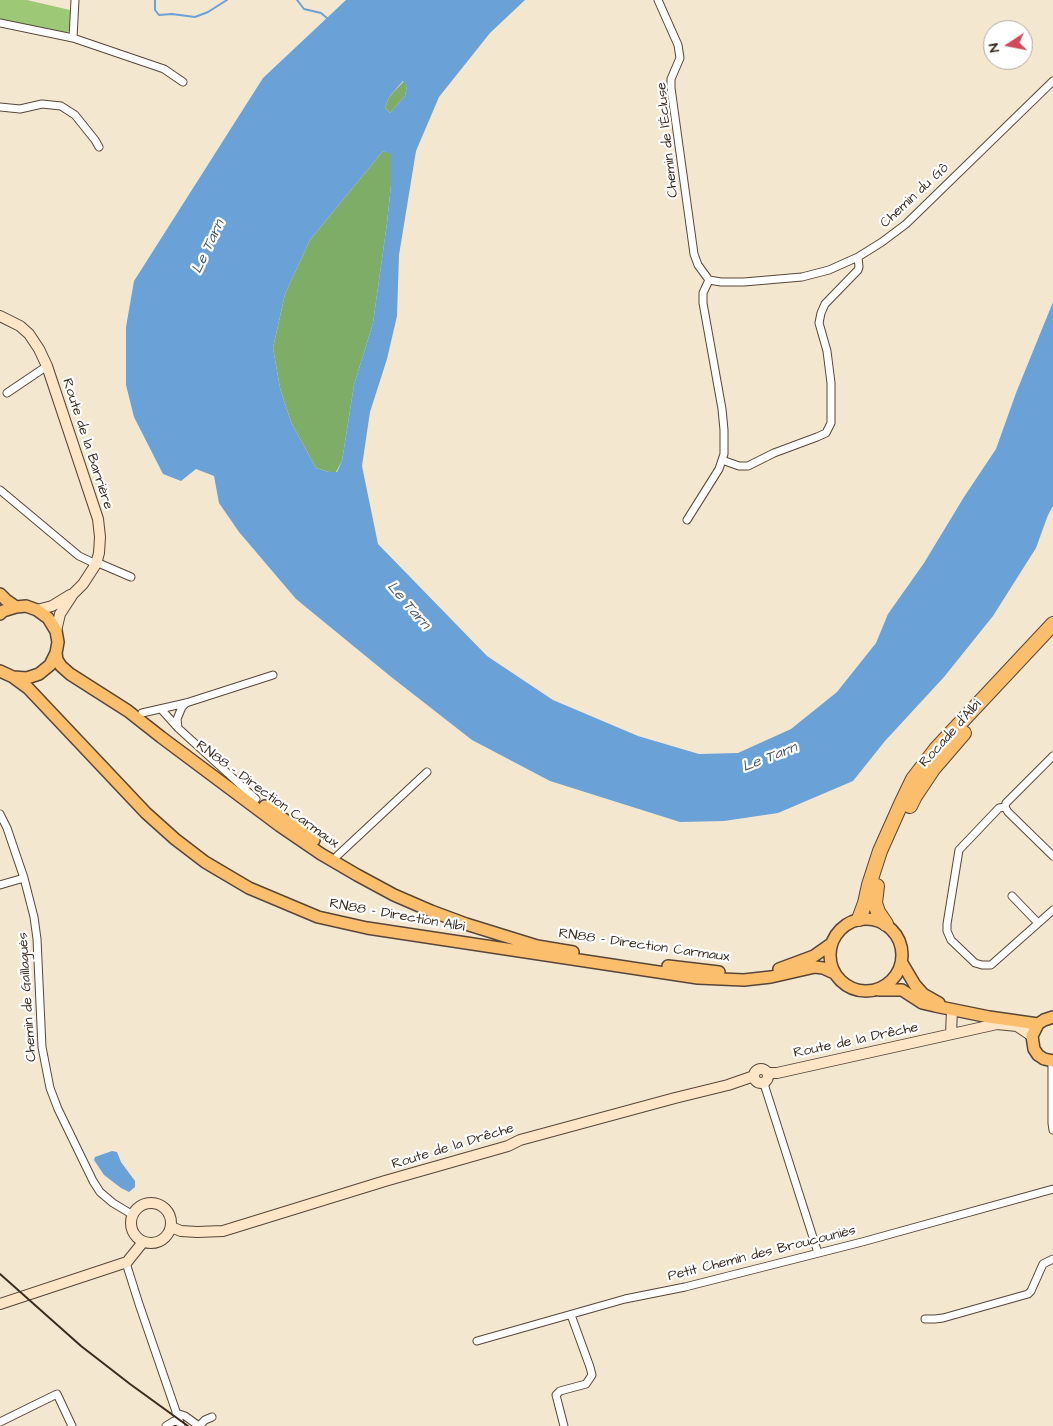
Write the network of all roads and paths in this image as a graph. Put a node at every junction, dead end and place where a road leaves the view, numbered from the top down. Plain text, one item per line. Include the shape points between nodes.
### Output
1 (75, 0) edge
2 (658, 0) edge
3 (0, 23) edge
4 (73, 38) junction
5 (1053, 81) edge
6 (183, 82) dead end
7 (0, 107) edge
8 (99, 148) dead end
9 (858, 257) junction
10 (709, 280) junction
11 (0, 316) edge
12 (47, 366) junction
13 (7, 393) dead end
14 (722, 460) junction
15 (0, 490) edge
16 (687, 520) dead end
17 (96, 563) junction
18 (131, 577) dead end
19 (0, 594) edge
20 (74, 594) junction
21 (16, 607) junction
22 (37, 610) junction
23 (0, 614) edge
24 (1053, 624) edge
25 (56, 631) junction
26 (1053, 638) edge
27 (56, 653) junction
28 (0, 671) edge
29 (273, 675) dead end
30 (13, 677) junction
31 (78, 678) junction
32 (186, 703) junction
33 (161, 709) junction
34 (142, 713) junction
35 (178, 728) junction
36 (1053, 756) edge
37 (427, 772) dead end
38 (256, 799) junction
39 (1004, 807) junction
40 (0, 814) edge
41 (337, 856) junction
42 (1053, 856) edge
43 (24, 878) junction
44 (0, 885) edge
45 (1012, 896) dead end
46 (1053, 910) edge
47 (858, 919) junction
48 (1038, 923) junction
49 (886, 924) junction
50 (831, 944) junction
51 (563, 950) junction
52 (902, 963) junction
53 (834, 973) junction
54 (877, 990) junction
55 (952, 1010) junction
56 (1053, 1017) edge
57 (1038, 1024) junction
58 (951, 1034) junction
59 (1032, 1036) junction
60 (1052, 1062) edge
61 (760, 1078) junction
62 (1053, 1130) edge
63 (1053, 1189) edge
64 (133, 1215) junction
65 (171, 1228) junction
66 (143, 1242) junction
67 (818, 1253) junction
68 (1053, 1259) edge
69 (127, 1262) junction
70 (0, 1304) edge
71 (572, 1315) junction
72 (925, 1318) dead end
73 (477, 1341) dead end
74 (176, 1412) junction
75 (212, 1417) dead end
76 (0, 1422) edge
77 (180, 1424) edge
78 (72, 1426) edge
79 (166, 1426) edge
80 (199, 1426) edge
81 (564, 1426) edge

1 - 4 street
2 - 10 street, Chemin de l'Écluse via 680,52 671,84 694,254
3 - 4 street
4 - 6 street via 164,69
5 - 9 street, Chemin du Gô via 906,224
7 - 8 street via 61,106 75,114
9 - 10 street, Chemin du Gô via 802,277 744,282
9 - 14 street via 858,270 825,304 819,318 831,383 831,422 826,433 748,466
10 - 14 street via 703,293 703,303 722,409
11 - 12 street, Route de la Barrière via 29,334
12 - 13 street
12 - 17 street, Route de la Barrière via 98,519 100,537
14 - 16 street
15 - 17 street via 79,556
17 - 18 street
17 - 20 street, Route de la Barrière
19 - 21 main road
20 - 22 street, Route de la Barrière
20 - 25 street, Route de la Barrière via 60,614
21 - 22 main road
21 - 23 main road
22 - 25 main road via 48,618
24 - 47 highway, Rocade d'Albi via 936,749 913,779 880,851
25 - 27 main road
26 - 49 highway, Rocade d'Albi via 952,746 914,796 875,893 878,912
27 - 30 main road via 50,665 39,674 27,678
27 - 31 main road, RN88 - Direction Carmaux via 61,666
28 - 30 main road, RN88 - Direction Albi
29 - 32 street
30 - 53 main road, RN88 - Direction Albi via 28,688 175,839 205,862 257,892 318,917 468,944 698,978 744,980 814,967
31 - 34 main road via 108,691
31 - 51 main road, RN88 - Direction Carmaux via 128,711 280,826 357,875 394,895 466,924 537,946
32 - 33 street
32 - 35 street via 177,719
33 - 34 street
33 - 35 street
34 - 38 main road
35 - 38 street
36 - 39 street
37 - 41 street
38 - 41 main road
39 - 42 street
39 - 48 street via 999,808 959,850 947,931 951,940 975,963 991,965
40 - 43 street, Chemin de Gaillaguès
41 - 51 main road via 421,900
43 - 44 street
43 - 64 street, Chemin de Gaillaguès via 37,938 42,1047 50,1088 93,1182 113,1204
45 - 48 street
46 - 48 street
47 - 49 main road via 868,918
47 - 50 main road via 840,929
49 - 52 main road via 900,941
50 - 51 main road, RN88 - Direction Carmaux via 814,956 790,965 741,975
50 - 53 main road
52 - 54 main road via 893,980
52 - 55 main road via 923,994
53 - 54 main road via 852,989
54 - 55 main road via 902,990 922,1003
55 - 57 main road
55 - 58 street
56 - 57 main road
57 - 59 main road
58 - 59 street, Route de la Drêche via 997,1024 1017,1026
58 - 61 street, Route de la Drêche
59 - 60 main road via 1038,1055
60 - 62 street
61 - 65 street, Route de la Drêche via 520,1140 223,1231
61 - 67 street
63 - 67 street, Petit Chemin des Broucouniès
64 - 65 street via 144,1204 159,1204 170,1215
64 - 66 street via 132,1230
65 - 66 street via 162,1240
66 - 69 street
67 - 71 street, Petit Chemin des Broucouniès
68 - 72 street via 1043,1264 1028,1294 935,1320
69 - 70 street
69 - 74 street
71 - 73 street, Petit Chemin des Broucouniès
71 - 81 street via 592,1376 586,1384 556,1395
74 - 77 street
74 - 80 street
75 - 80 street
76 - 78 street via 56,1394
77 - 79 street via 174,1422

